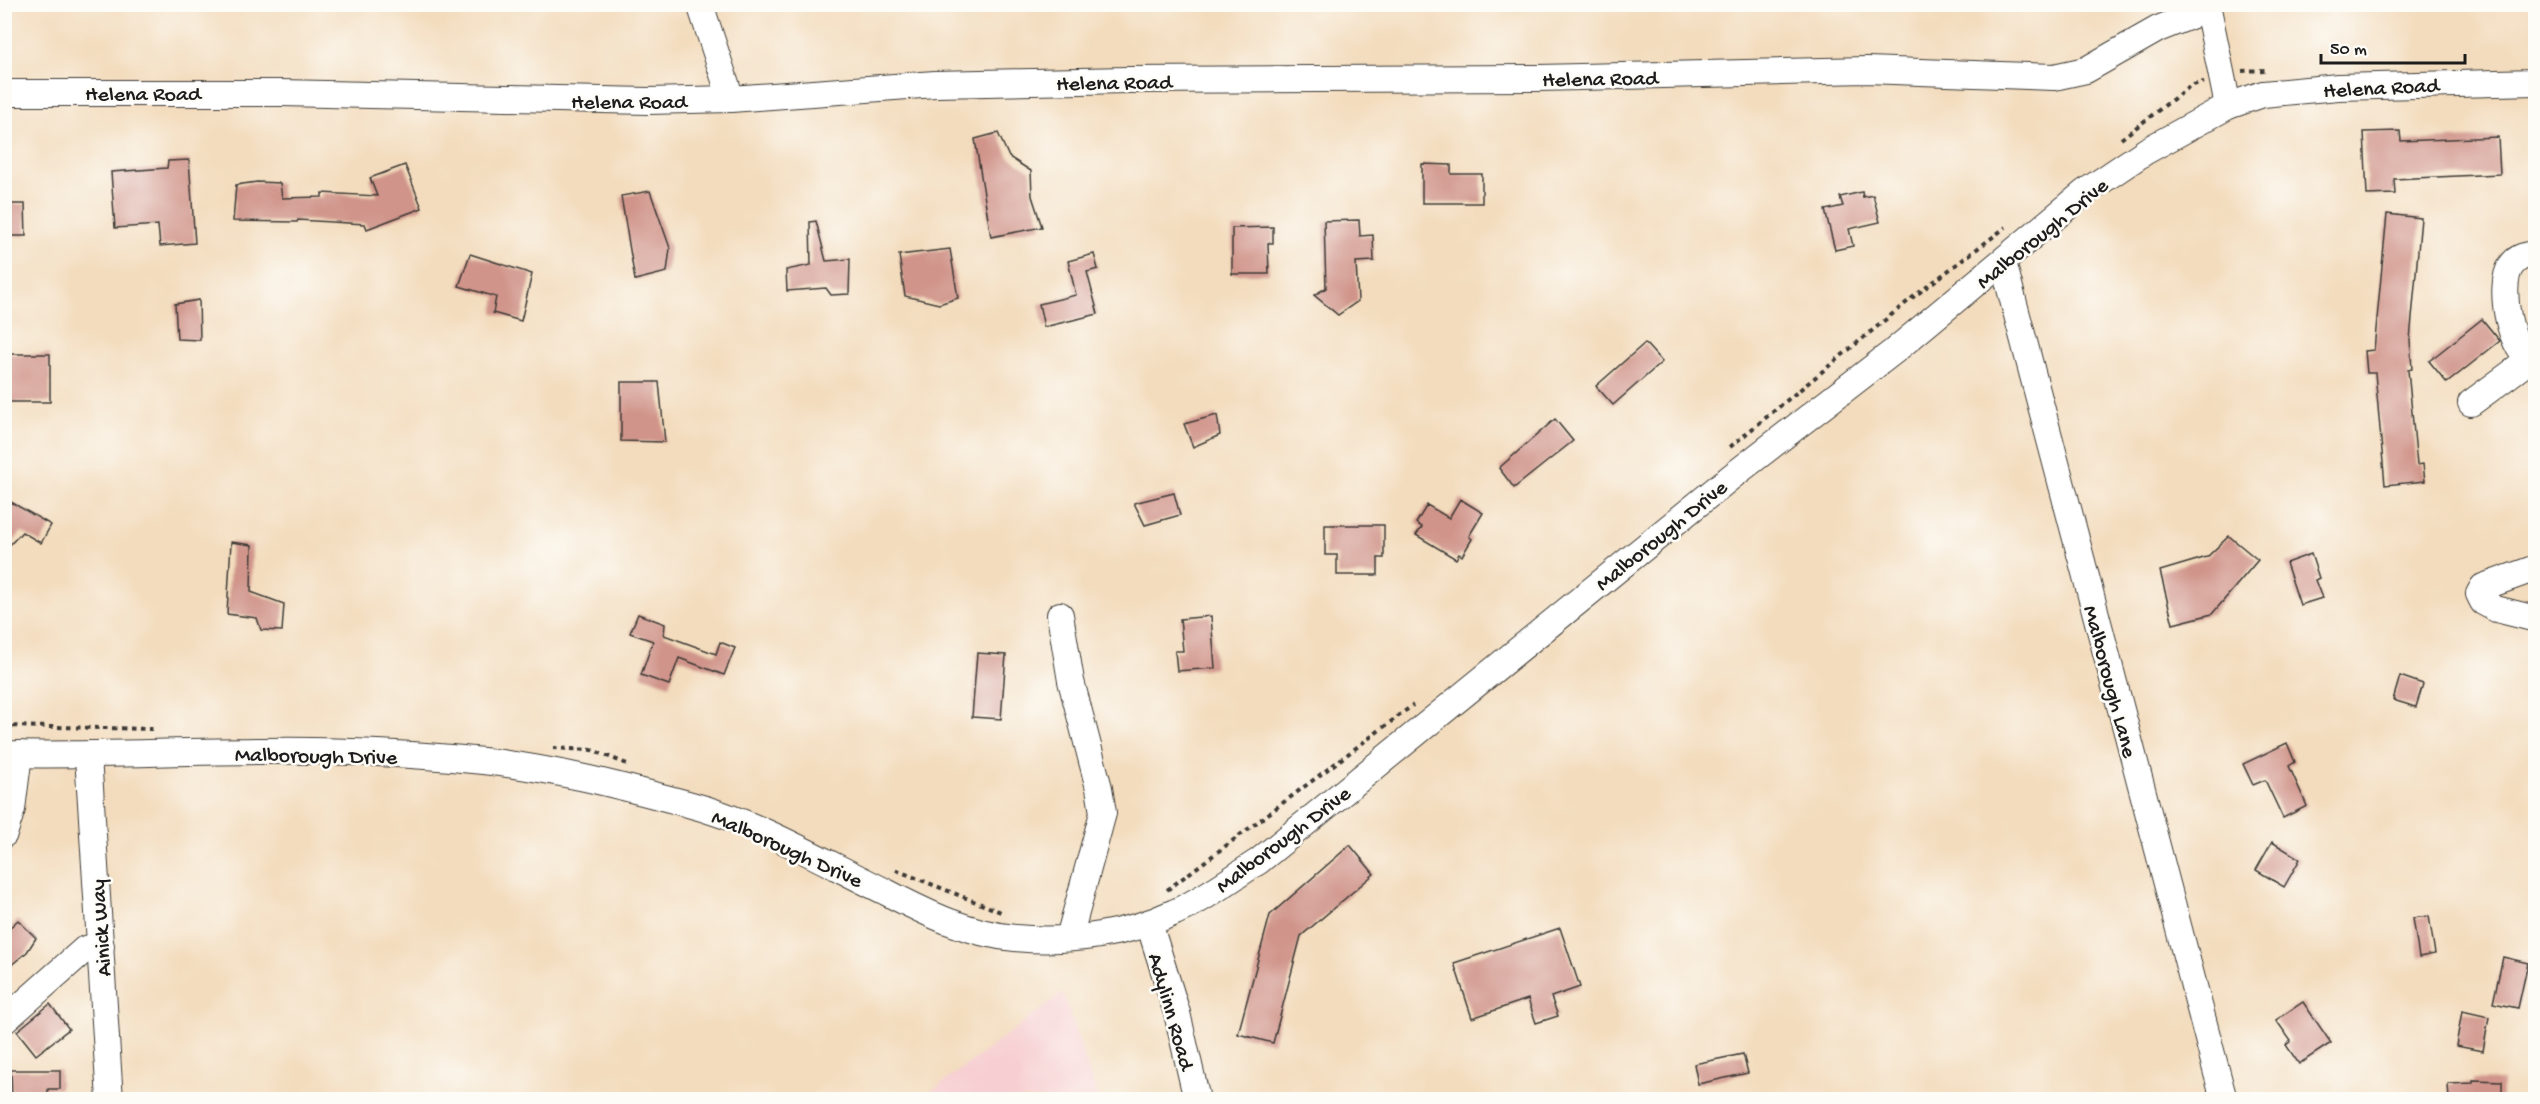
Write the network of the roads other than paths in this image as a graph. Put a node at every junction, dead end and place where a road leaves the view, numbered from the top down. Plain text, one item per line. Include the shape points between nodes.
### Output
1 (700, 4) edge
2 (2208, 7) edge
3 (2535, 82) edge
4 (4, 93) edge
5 (731, 99) junction
6 (2228, 106) junction
7 (2535, 254) edge
8 (2003, 262) junction
9 (2531, 363) edge
10 (2471, 403) dead end
11 (2535, 568) edge
12 (1059, 615) dead end
13 (2535, 619) edge
14 (12, 754) edge
15 (88, 756) junction
16 (4, 834) edge
17 (1149, 923) junction
18 (1069, 938) junction
19 (100, 946) junction
20 (4, 1021) edge
21 (111, 1100) edge
22 (1197, 1100) edge
23 (2224, 1100) edge

1 - 5 street
2 - 5 street, Helena Road via 2158,29 2086,70 2054,77 1867,70 1539,78 1126,80 935,84
2 - 6 street
3 - 6 street, Helena Road via 2338,87 2263,94
4 - 5 street, Helena Road
6 - 8 street, Malborough Drive via 2146,151 2085,192
7 - 9 street via 2522,256 2511,264 2505,278 2510,333
8 - 17 street, Malborough Drive via 1259,861 1178,911
8 - 23 street, Malborough Lane
9 - 10 street
11 - 13 street via 2483,586 2479,594 2483,603 2496,609
12 - 18 street via 1103,813
14 - 15 street, Malborough Drive
14 - 16 street via 12,809
15 - 18 street, Malborough Drive via 269,750 414,756 537,768 694,805 961,926 1014,938
15 - 19 street, Ainick Way
17 - 18 street, Malborough Drive via 1118,932
17 - 22 street, Adylinn Road via 1177,1014
19 - 20 street via 85,949
19 - 21 street, Ainick Way

